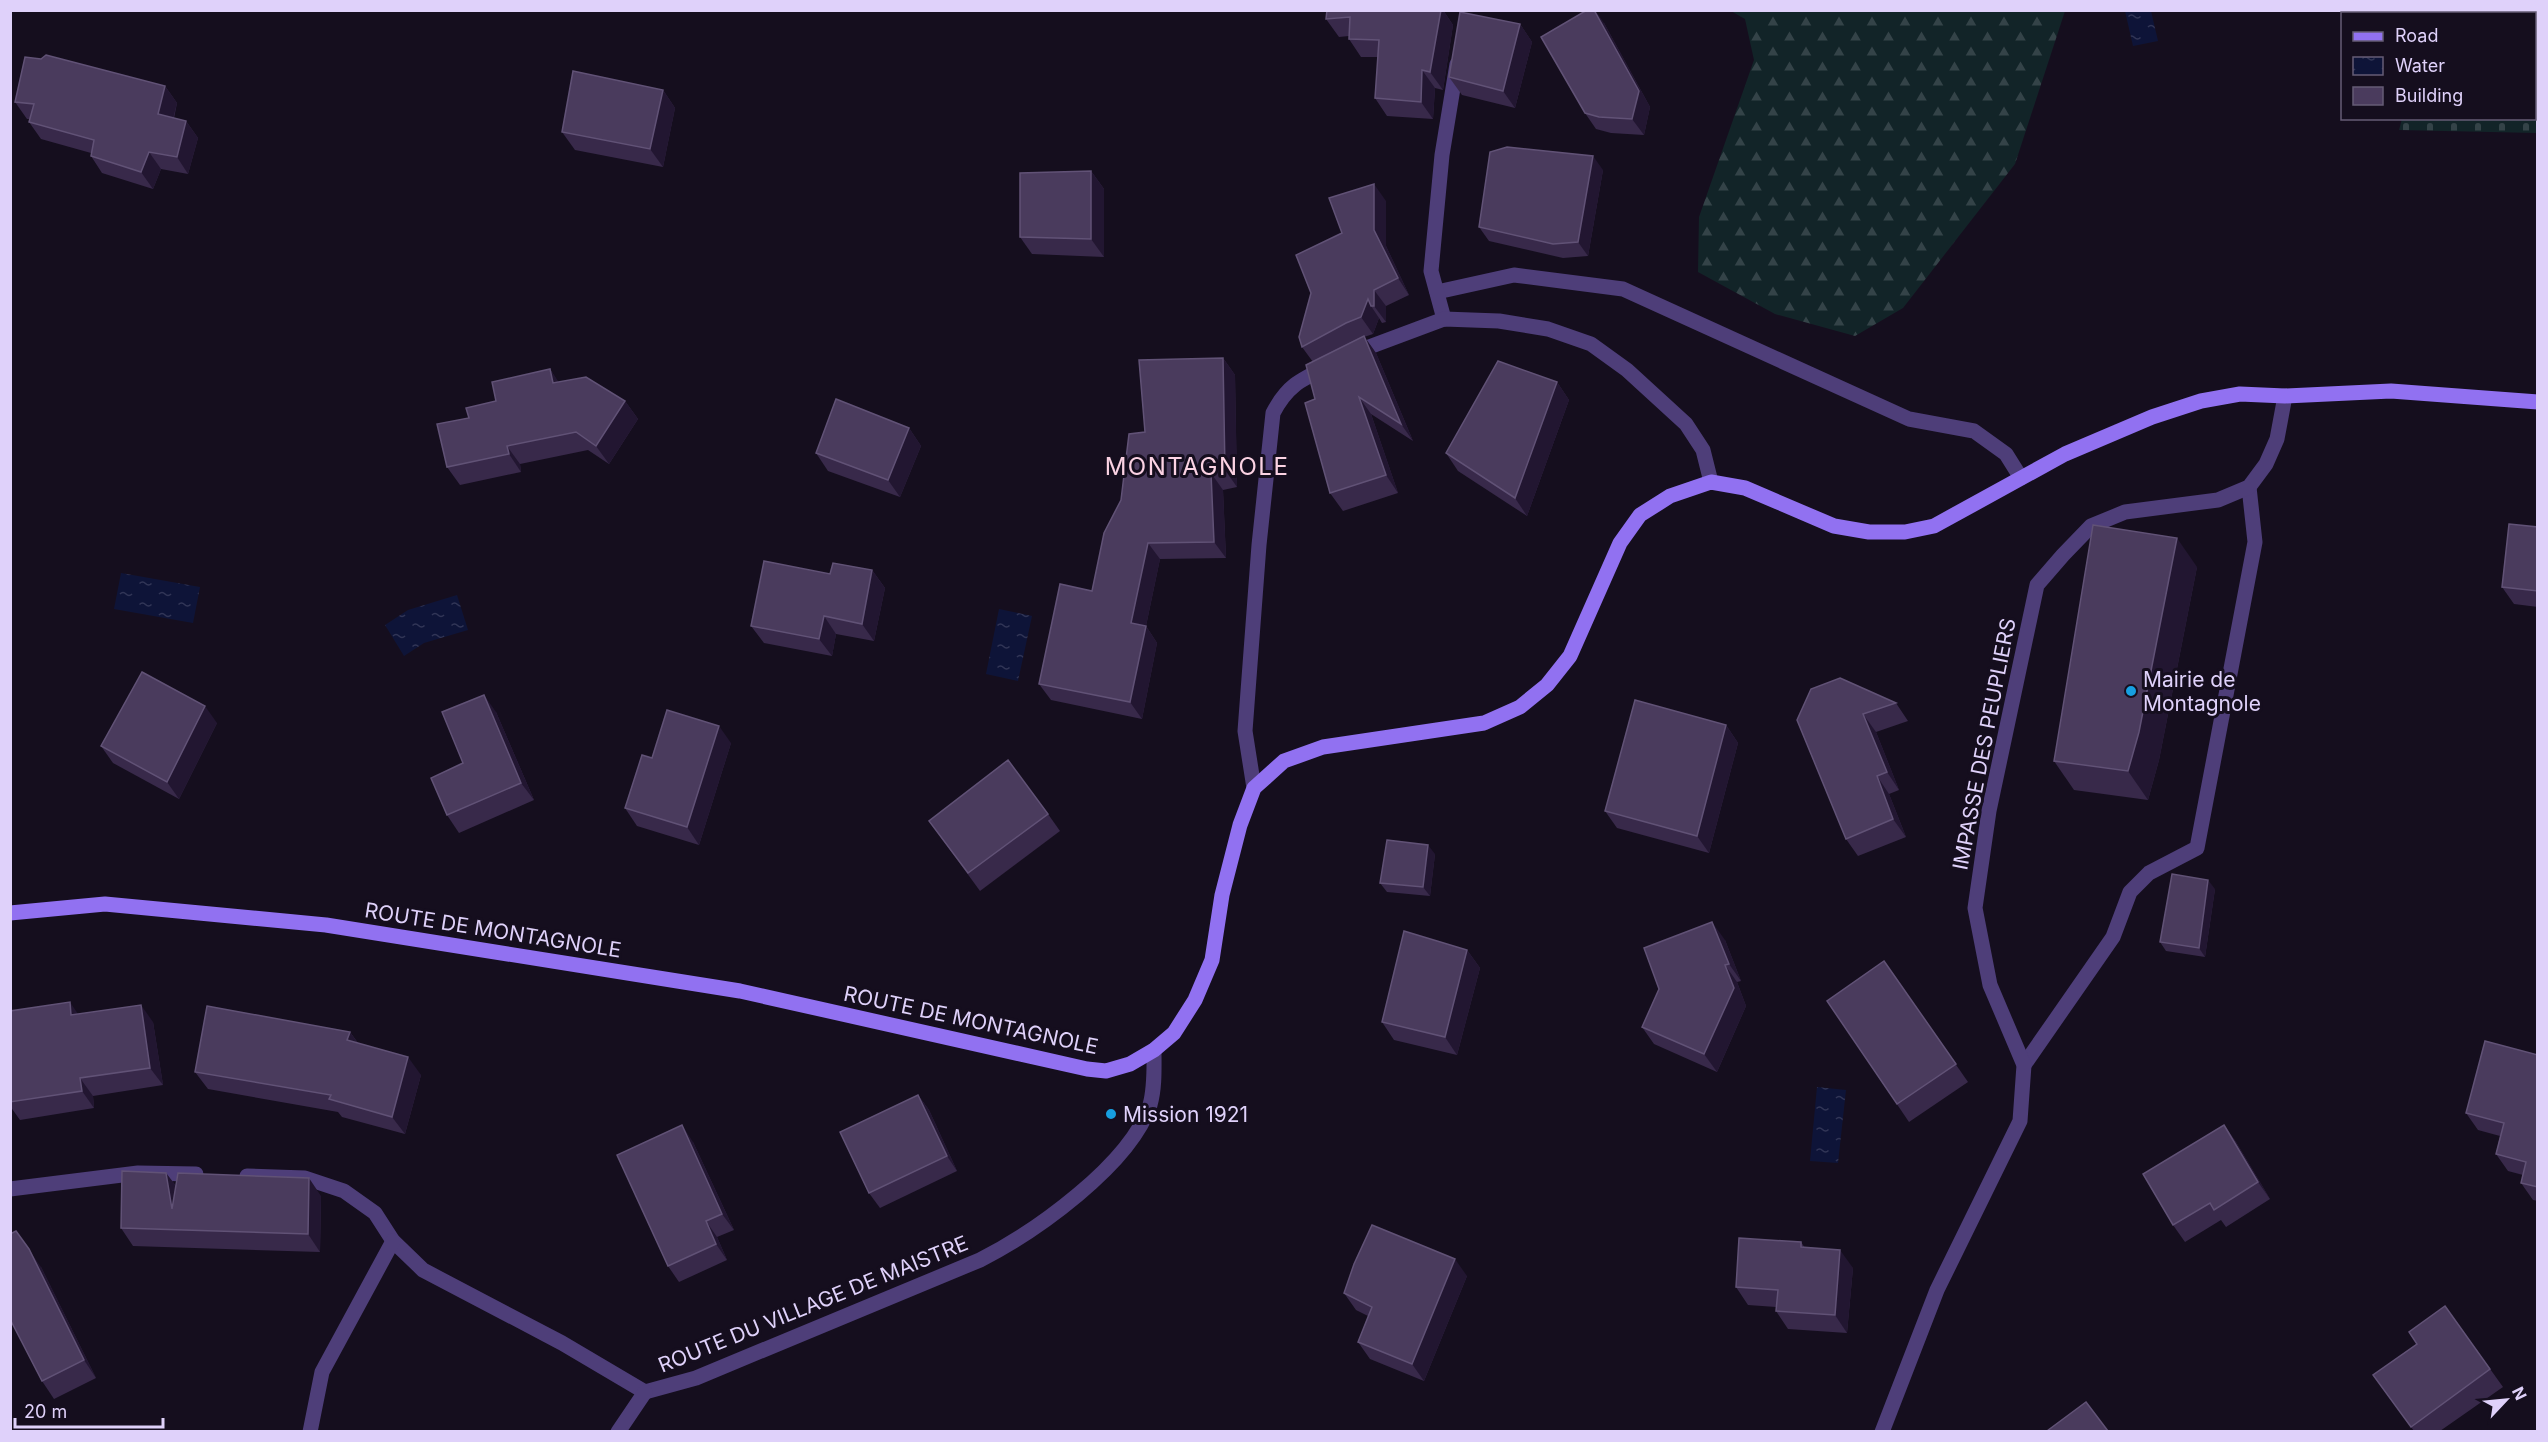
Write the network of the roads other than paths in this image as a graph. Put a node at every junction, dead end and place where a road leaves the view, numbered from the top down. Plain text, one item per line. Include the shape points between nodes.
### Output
1 (1459, 50) edge
2 (1437, 292) junction
3 (1444, 319) junction
4 (2285, 396) junction
5 (2538, 402) edge
6 (2021, 478) junction
7 (1711, 482) junction
8 (2248, 487) junction
9 (1254, 788) junction
10 (10, 913) edge
11 (1154, 1050) junction
12 (2024, 1065) junction
13 (210, 1175) edge
14 (233, 1175) edge
15 (10, 1189) edge
16 (393, 1241) junction
17 (645, 1392) junction
18 (310, 1431) edge
19 (618, 1431) edge
20 (1882, 1431) edge

1 - 2 street via 1442,155 1431,271
2 - 3 street
2 - 6 street via 1514,276 1623,289 1909,419 1974,431 2006,454
3 - 7 street via 1499,321 1548,329 1591,344 1628,370 1686,424 1703,450
3 - 9 street via 1362,348 1318,371 1282,395 1274,413 1245,731
4 - 5 street, ROUTE DE MONTAGNOLE via 2391,391
4 - 6 street, ROUTE DE MONTAGNOLE via 2240,394 2202,401 2152,417 2065,454
4 - 8 street, IMPASSE DES PEUPLIERS via 2277,439 2266,464
6 - 7 street, ROUTE DE MONTAGNOLE via 1934,526 1893,532 1834,526 1745,488
7 - 9 street, ROUTE DE MONTAGNOLE via 1670,496 1640,515 1620,543 1570,656 1547,685 1520,707 1484,723 1323,747 1284,761
8 - 12 street via 2255,543 2197,848 2149,873 2130,892 2113,937
8 - 12 street, IMPASSE DES PEUPLIERS via 2218,500 2125,512 2091,526 2037,585 1989,811 1976,908 1990,985
9 - 11 street, ROUTE DE MONTAGNOLE via 1222,895 1212,960 1185,1018
10 - 11 street, ROUTE DE MONTAGNOLE via 105,904 326,925 740,990 1087,1069 1106,1071 1130,1064
11 - 17 street, ROUTE DU VILLAGE DE MAISTRE via 1153,1091 1133,1138 1080,1193 1010,1245 696,1378
12 - 20 street, IMPASSE DES PEUPLIERS via 2020,1121 1937,1290
13 - 15 street via 138,1173
14 - 16 street, ROUTE DU VILLAGE DE MAISTRE via 305,1178 344,1191 375,1213
16 - 17 street, ROUTE DU VILLAGE DE MAISTRE via 423,1270
16 - 18 street via 322,1372
17 - 19 street

